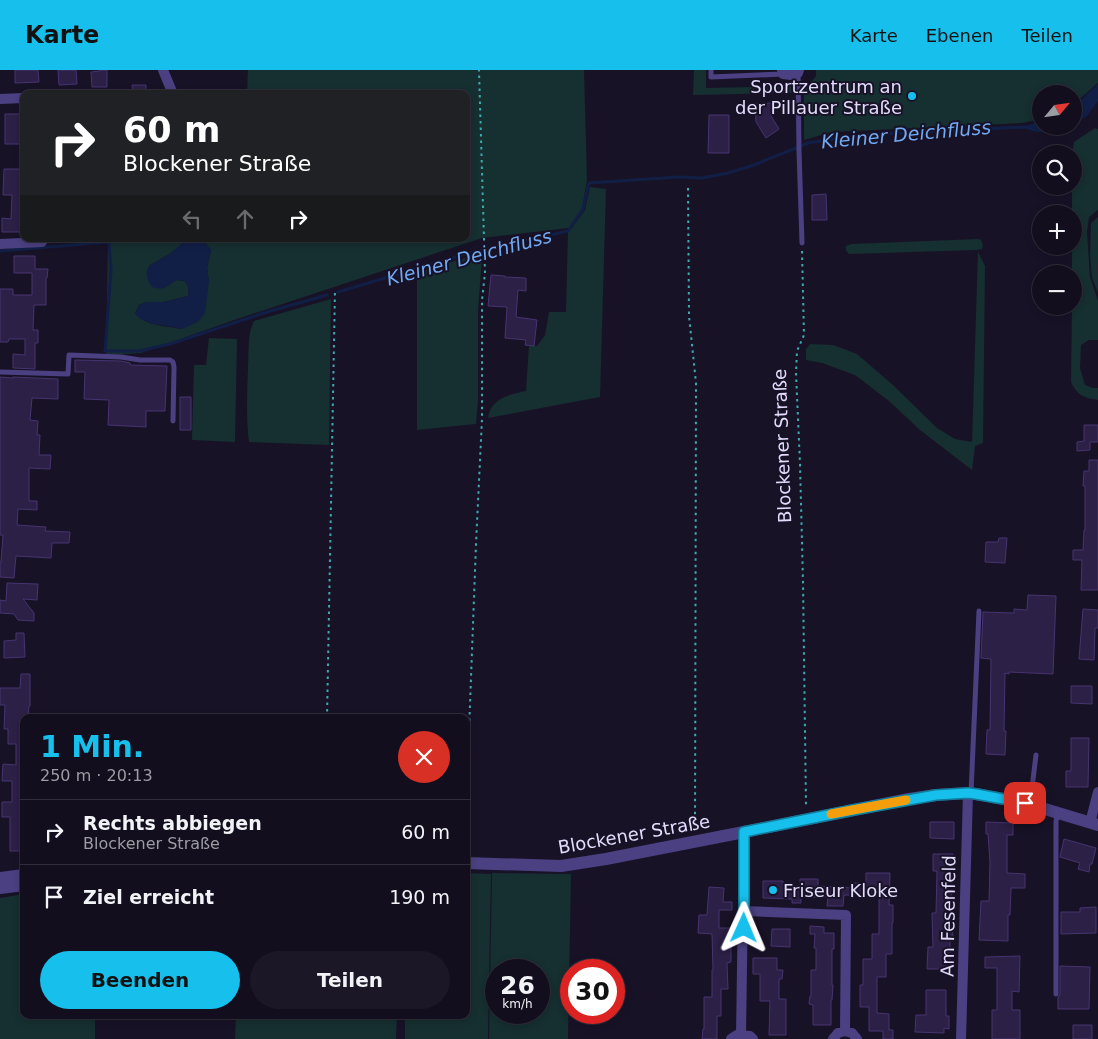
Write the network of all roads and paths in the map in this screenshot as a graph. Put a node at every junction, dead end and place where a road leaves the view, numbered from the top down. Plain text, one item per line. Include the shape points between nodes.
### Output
1 (162, 70) edge
2 (480, 70) edge
3 (711, 70) edge
4 (782, 72) edge
5 (799, 72) edge
6 (171, 90) edge
7 (20, 98) edge
8 (0, 99) edge
9 (688, 188) dead end
10 (42, 242) dead end
11 (802, 243) joint
12 (0, 244) edge
13 (335, 289) dead end
14 (0, 372) edge
15 (173, 421) dead end
16 (979, 611) dead end
17 (327, 714) edge
18 (470, 714) edge
19 (1036, 755) dead end
20 (1098, 792) edge
21 (969, 793) junction
22 (1030, 804) junction
23 (1058, 813) junction
24 (806, 820) junction
25 (1094, 824) edge
26 (744, 832) junction
27 (696, 841) junction
28 (470, 863) edge
29 (20, 876) edge
30 (0, 878) edge
31 (20, 886) edge
32 (0, 888) edge
33 (744, 911) junction
34 (1056, 994) dead end
35 (846, 1031) junction
36 (741, 1035) junction
37 (731, 1039) edge
38 (753, 1039) edge
39 (832, 1039) edge
40 (857, 1039) edge
41 (961, 1039) edge

1 - 6 street
2 - 18 path via 485,273
3 - 4 lane via 711,77
4 - 5 street via 791,75
5 - 11 lane
7 - 8 street
9 - 27 path via 689,316 696,383
10 - 12 street
11 - 24 path, Blockener Straße via 804,335 797,352 796,373
13 - 17 path
14 - 15 lane via 68,374 69,355 170,360 174,366
16 - 21 lane
19 - 22 lane
20 - 25 street
21 - 22 street, Blockener Straße
21 - 24 street, Blockener Straße via 909,799
21 - 41 street, Am Fesenfeld
22 - 23 street, Blockener Straße
23 - 25 street, Blockener Straße
23 - 34 lane
24 - 26 street, Blockener Straße
26 - 27 street, Blockener Straße
26 - 33 street
27 - 28 street, Blockener Straße via 561,866
29 - 30 street
31 - 32 street
33 - 35 street via 846,916
33 - 36 street
35 - 39 street
35 - 40 street
36 - 37 street
36 - 38 street

